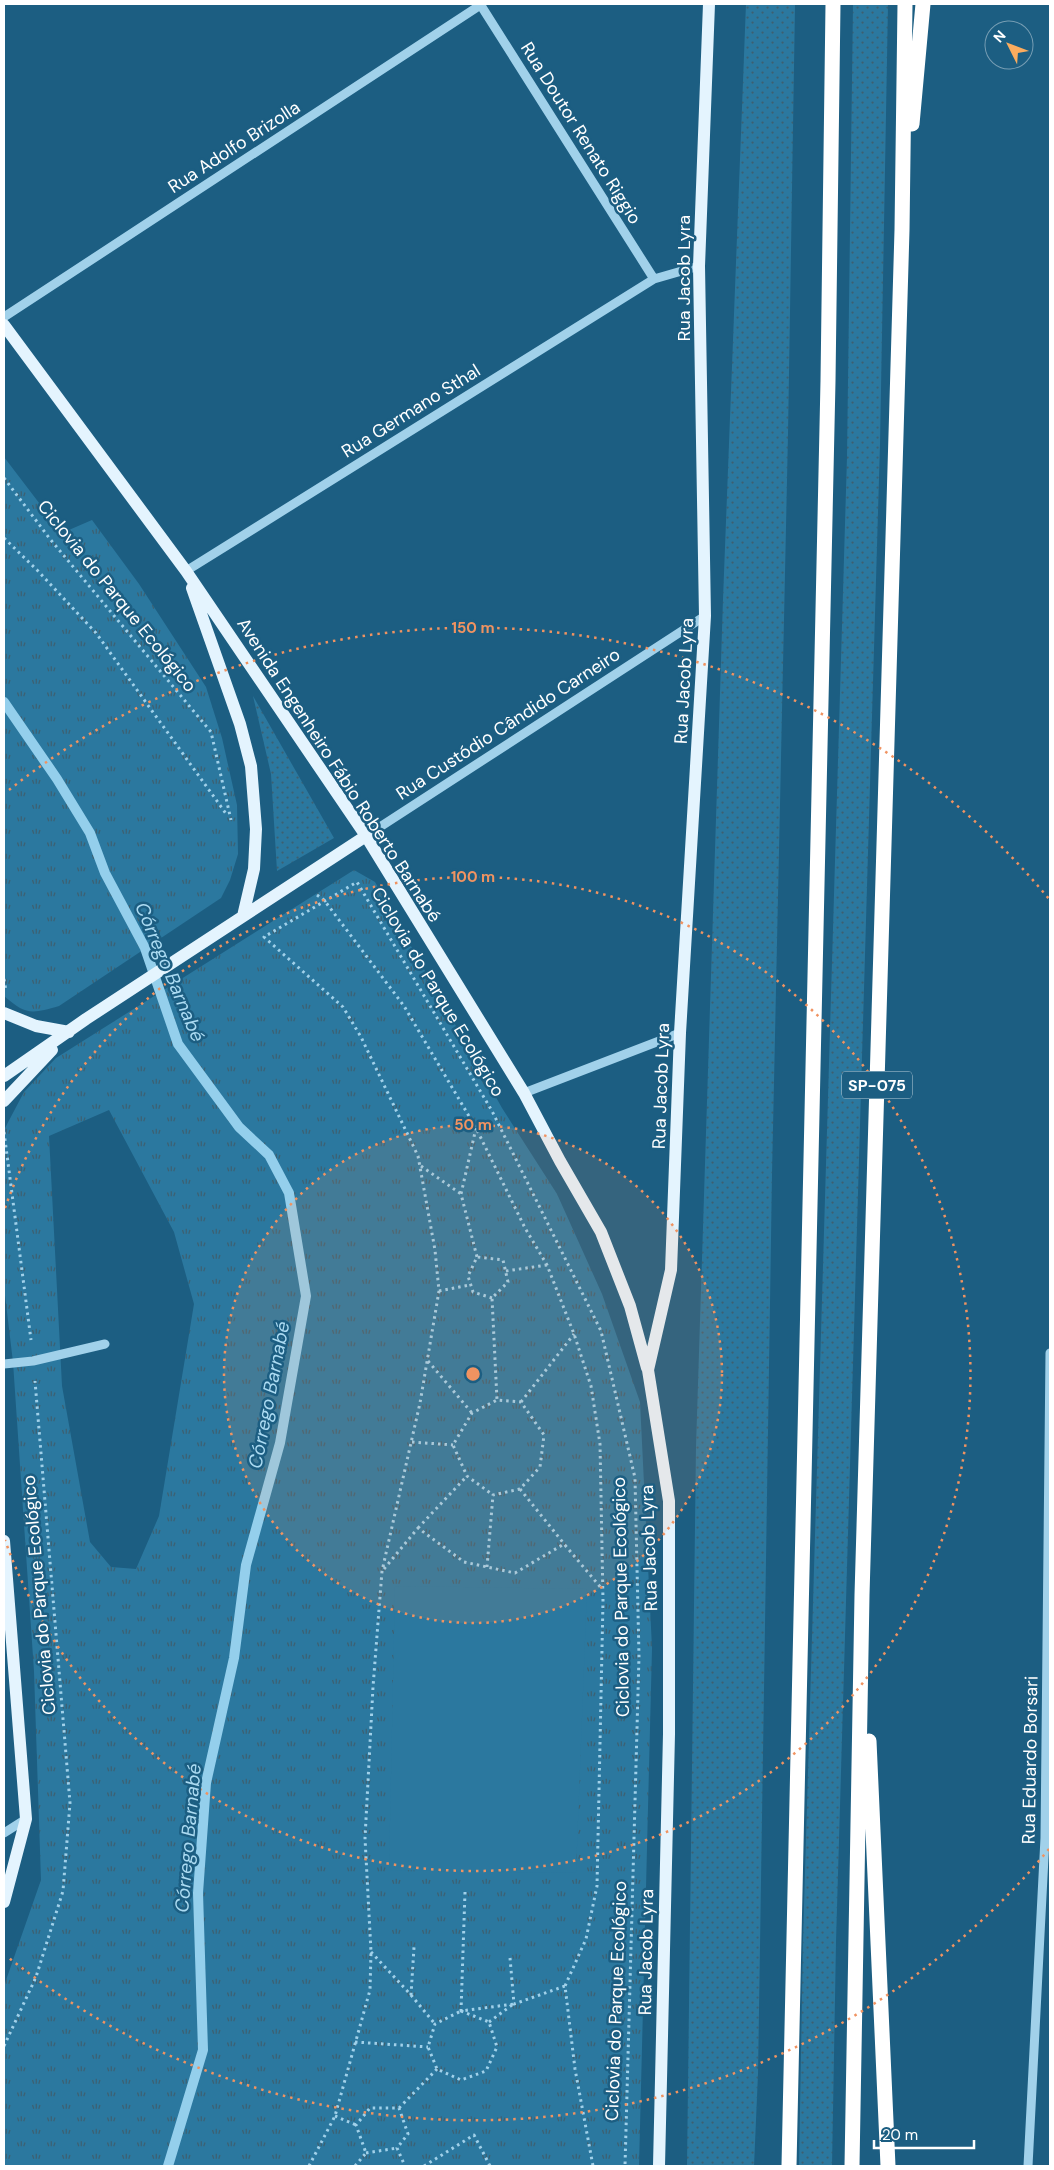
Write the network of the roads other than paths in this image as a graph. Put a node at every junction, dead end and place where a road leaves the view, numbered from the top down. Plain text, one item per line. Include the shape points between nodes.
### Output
1 (481, 4) edge
2 (709, 4) edge
3 (833, 4) edge
4 (905, 4) edge
5 (924, 4) edge
6 (902, 230) junction
7 (699, 266) junction
8 (654, 279) junction
9 (4, 317) edge
10 (4, 325) edge
11 (186, 571) junction
12 (705, 616) junction
13 (366, 836) junction
14 (243, 916) junction
15 (4, 1013) edge
16 (69, 1032) junction
17 (680, 1033) junction
18 (4, 1076) edge
19 (524, 1093) junction
20 (4, 1101) edge
21 (105, 1344) dead end
22 (1050, 1353) edge
23 (4, 1364) edge
24 (648, 1370) junction
25 (4, 1541) edge
26 (862, 1595) junction
27 (1048, 1774) edge
28 (26, 1820) junction
29 (4, 1833) edge
30 (1048, 1838) edge
31 (4, 1902) edge
32 (659, 2166) edge
33 (789, 2166) edge
34 (852, 2166) edge
35 (888, 2166) edge
36 (1028, 2166) edge

1 - 8 street, Rua Doutor Renato Riggio
1 - 9 street, Rua Adolfo Brizolla
2 - 7 main road, Rua Jacob Lyra
3 - 33 highway via 828,391
4 - 6 highway, SP-075
5 - 6 highway
6 - 26 highway, SP-075
7 - 8 street, Rua Germano Sthal
7 - 12 main road, Rua Jacob Lyra
8 - 11 street, Rua Germano Sthal
10 - 11 main road, Avenida Engenheiro Fábio Roberto Barnabé
11 - 13 main road, Avenida Engenheiro Fábio Roberto Barnabé
11 - 14 main road via 240,724 251,766 256,829 254,870
12 - 13 street, Rua Custódio Cândido Carneiro
12 - 17 main road, Rua Jacob Lyra
13 - 14 main road, Rua Custódio Cândido Carneiro
13 - 19 main road, Avenida Engenheiro Fábio Roberto Barnabé
14 - 16 main road, Rua Custódio Cândido Carneiro
15 - 16 main road via 36,1026
16 - 18 main road, Rua Custódio Cândido Carneiro
16 - 20 main road
17 - 19 street
17 - 24 main road, Rua Jacob Lyra via 671,1270
19 - 24 main road, Avenida Engenheiro Fábio Roberto Barnabé via 601,1232 630,1306
21 - 23 street via 33,1361
22 - 27 street, Rua Eduardo Borsari
24 - 32 main road, Rua Jacob Lyra via 669,1501 669,1734
25 - 28 main road
26 - 34 highway, SP-075
26 - 35 highway
27 - 30 street, Rua Eduardo Borsari
28 - 29 street
28 - 31 main road
30 - 36 street, Rua Eduardo Borsari

